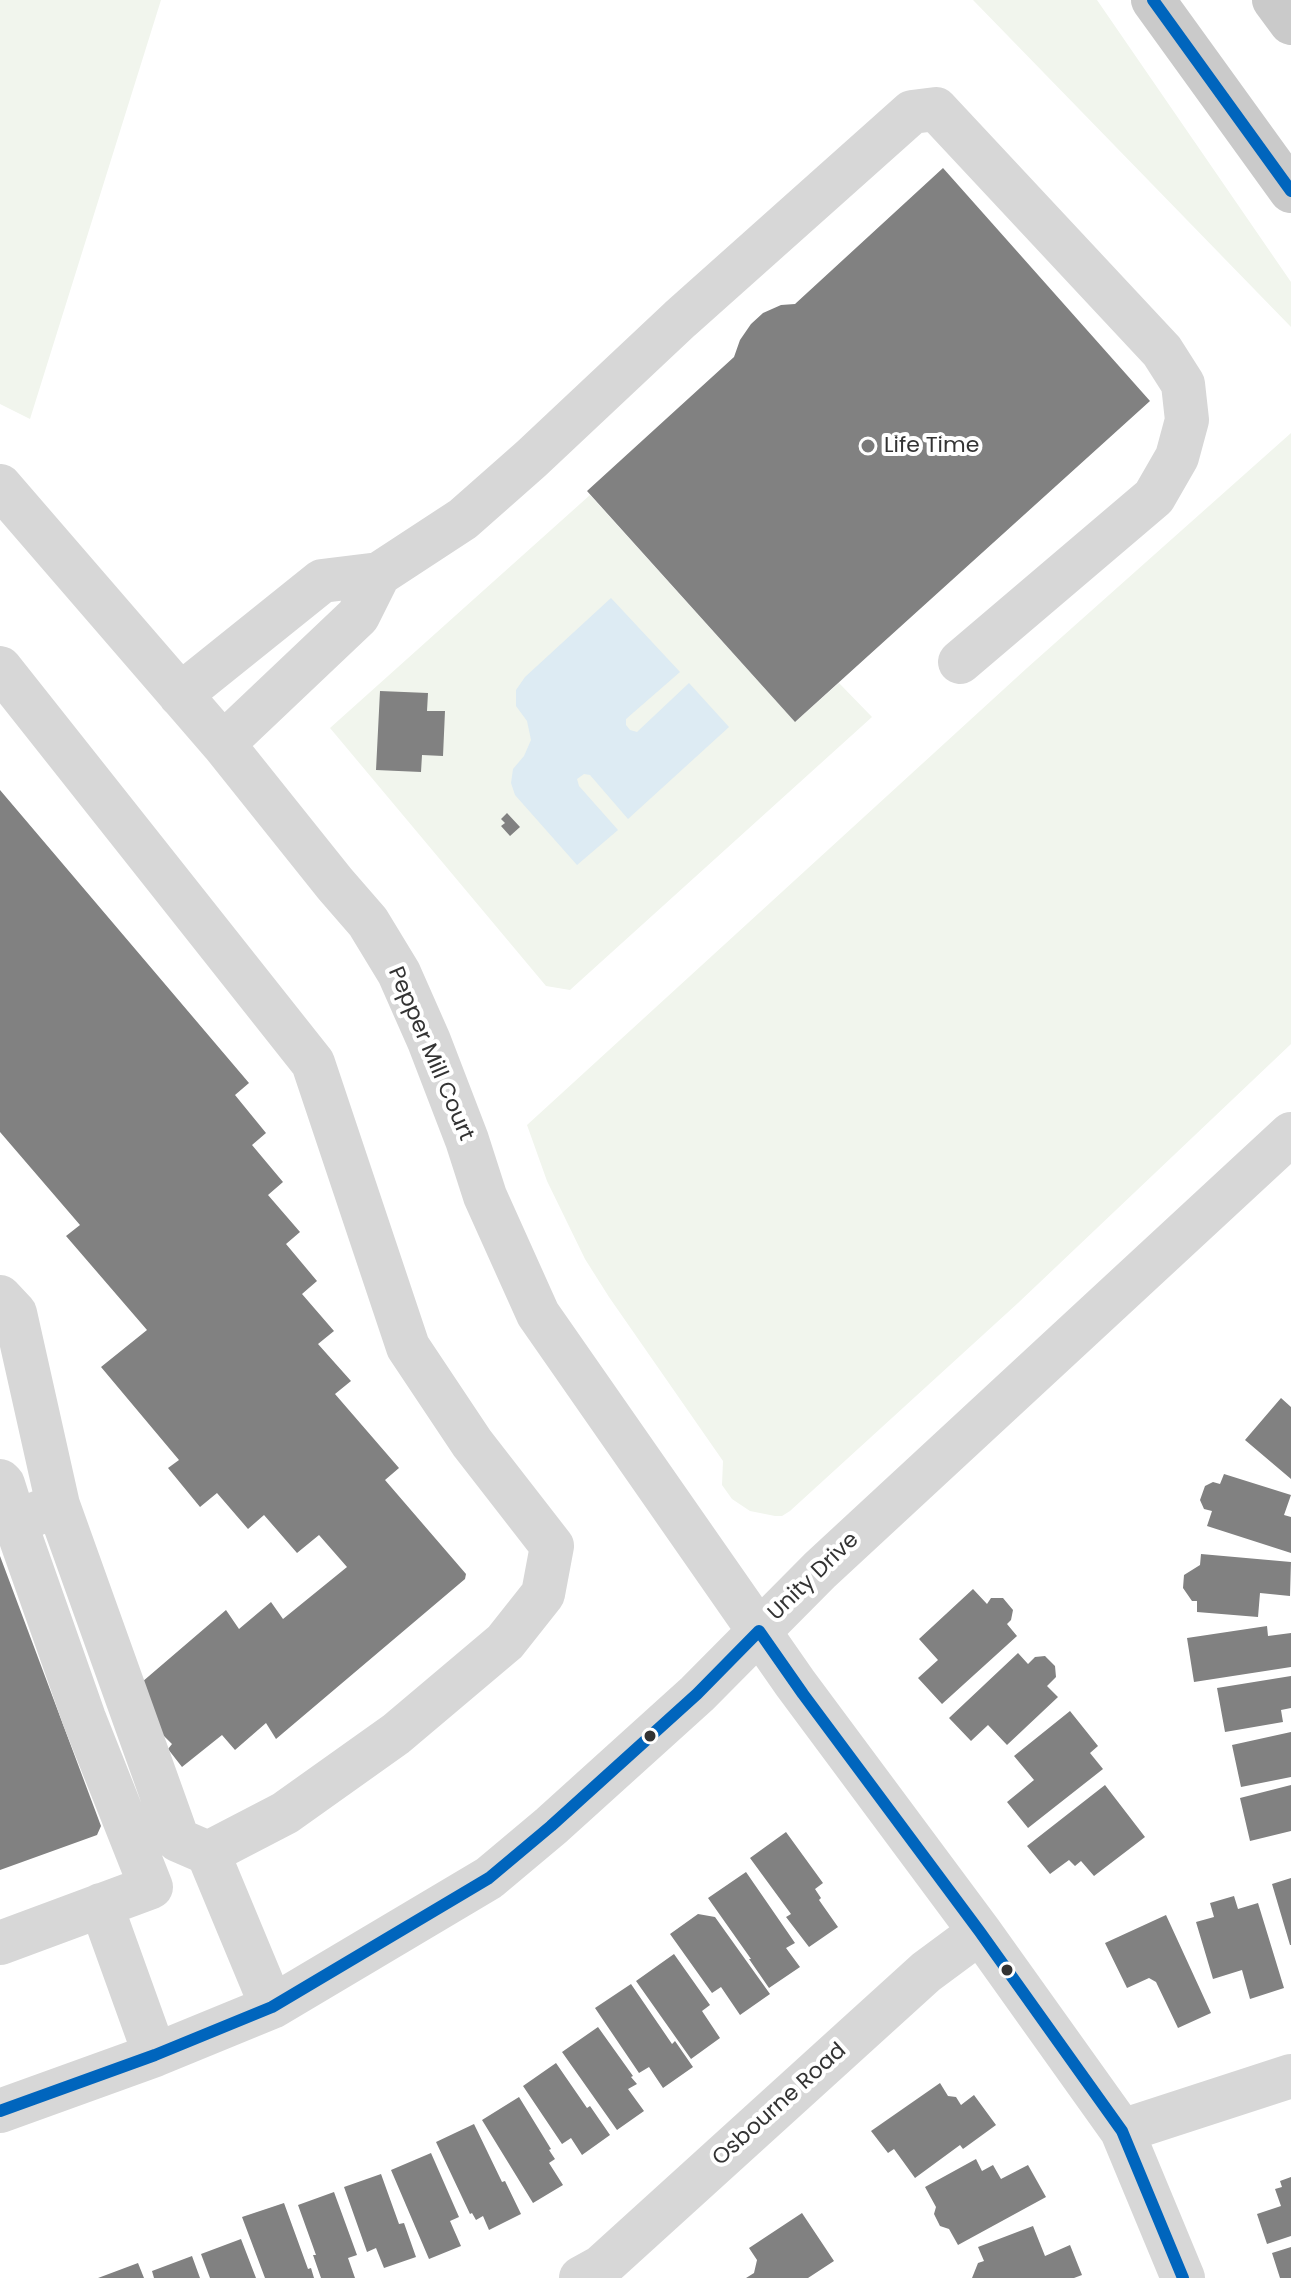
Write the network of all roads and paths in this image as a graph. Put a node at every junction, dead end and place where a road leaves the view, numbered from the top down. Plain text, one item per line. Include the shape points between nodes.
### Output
1 (1153, 0) edge
2 (1274, 0) edge
3 (1291, 23) edge
4 (1291, 191) edge
5 (0, 486) edge
6 (379, 574) junction
7 (960, 662) dead end
8 (0, 668) edge
9 (180, 695) junction
10 (223, 744) junction
11 (1291, 1134) edge
12 (0, 1297) edge
13 (0, 1481) edge
14 (58, 1505) junction
15 (15, 1522) junction
16 (759, 1631) junction
17 (208, 1853) junction
18 (101, 1905) junction
19 (980, 1932) junction
20 (0, 1943) edge
21 (272, 2007) junction
22 (155, 2055) junction
23 (1291, 2076) edge
24 (0, 2111) edge
25 (1122, 2131) junction
26 (597, 2274) edge
27 (1183, 2278) edge

1 - 4 main road
2 - 3 main road
5 - 9 street, Pepper Mill Court
6 - 7 street via 463,519 912,112 936,109 1162,351 1183,384 1187,420 1177,457 1154,497
6 - 9 street via 322,581
6 - 10 street via 358,616
8 - 17 street via 313,1063 408,1347 472,1443 552,1546 543,1594 505,1642 383,1743 285,1813
9 - 10 street, Pepper Mill Court
10 - 16 street, Pepper Mill Court via 368,922 399,973 485,1196 538,1314
11 - 16 street, Unity Drive
12 - 14 street via 15,1313
13 - 15 street
14 - 15 street
14 - 17 street via 178,1840
15 - 18 street via 151,1887
16 - 19 street, Pepper Mill Court
16 - 21 street, Unity Drive via 697,1694 489,1878
17 - 21 street
18 - 20 street
18 - 22 street
19 - 25 street, Pepper Mill Court
19 - 26 street, Osbourne Road via 926,1972
21 - 22 street, Unity Drive
22 - 24 street, Unity Drive
23 - 25 street
25 - 27 street, Pepper Mill Court

